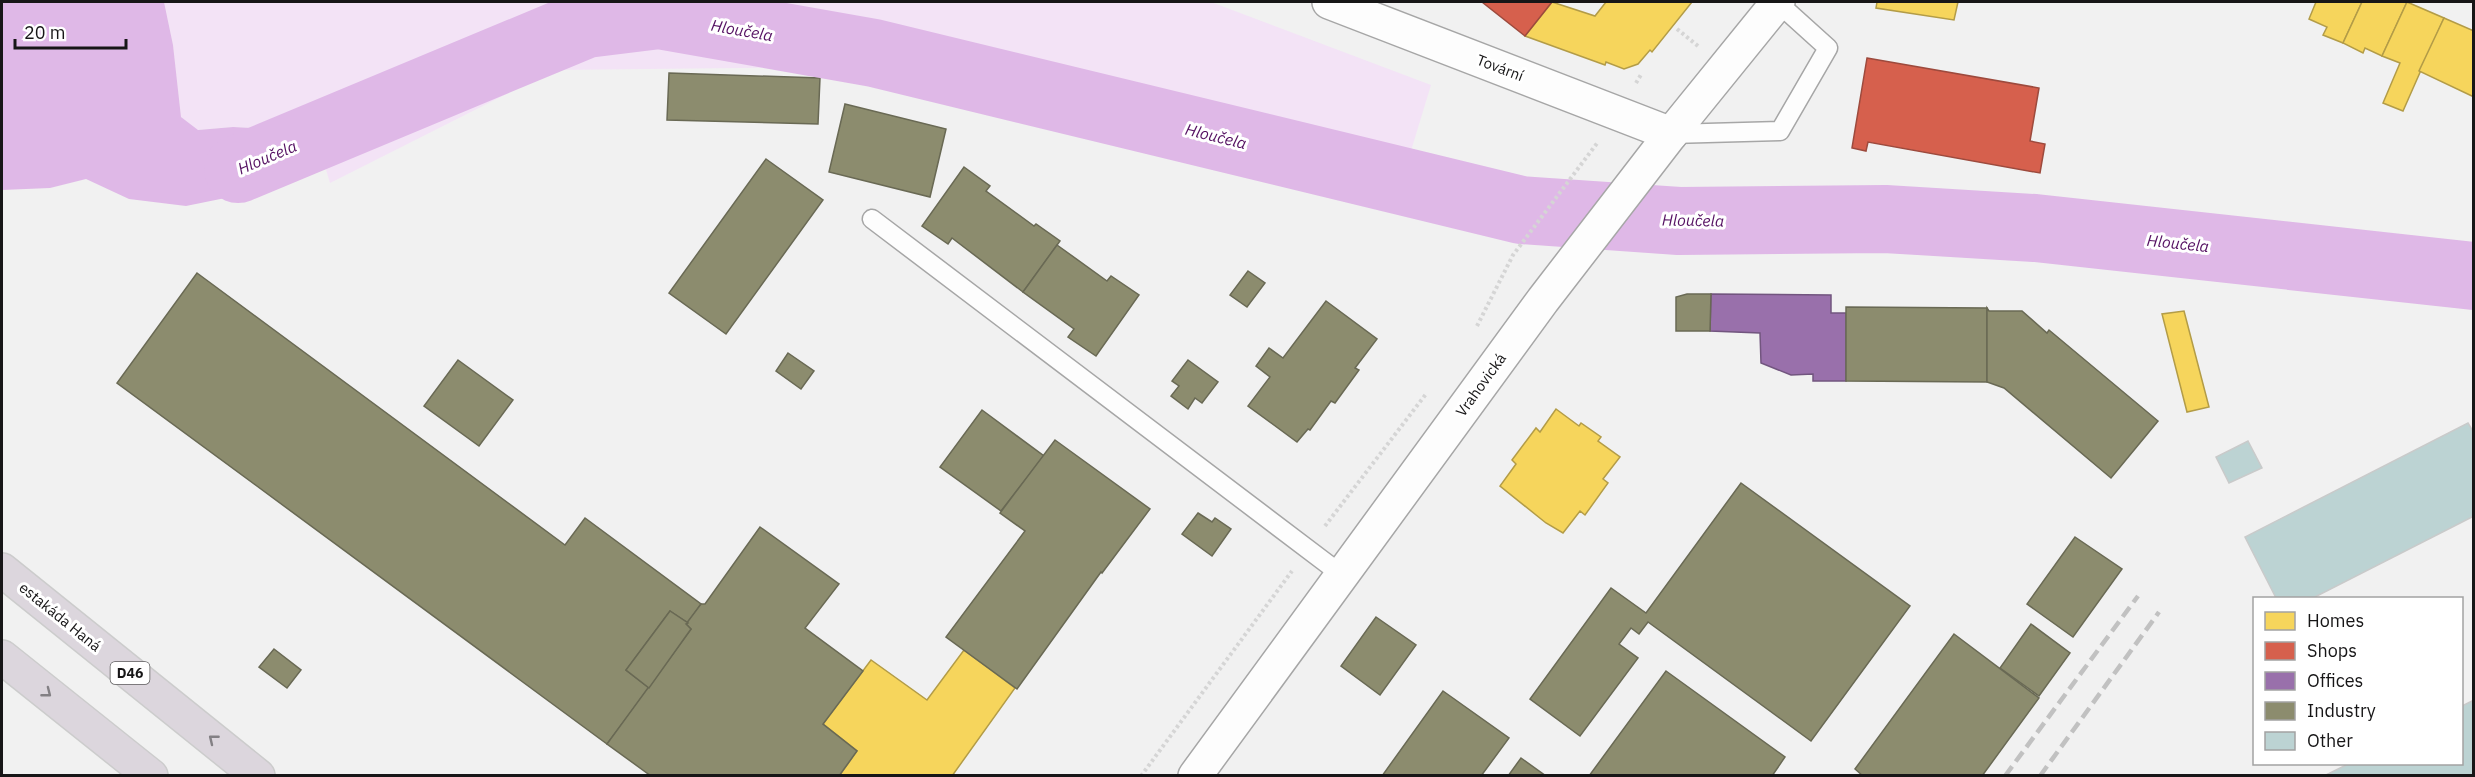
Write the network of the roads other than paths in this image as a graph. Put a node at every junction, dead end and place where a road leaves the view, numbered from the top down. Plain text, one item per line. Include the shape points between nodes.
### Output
1 (1329, 2) edge
2 (1777, 2) edge
3 (1671, 134) junction
4 (872, 219) dead end
5 (2, 570) edge
6 (1342, 576) junction
7 (2, 657) edge
8 (151, 776) edge
9 (258, 776) edge
10 (1196, 776) edge

1 - 3 street, Tovární
2 - 3 street, Vrahovická
2 - 3 lane via 1828,48 1780,131
3 - 6 street, Vrahovická
4 - 6 lane
9 -> 5 highway, estakáda Haná / D46
6 - 10 street, Vrahovická
7 -> 8 highway

